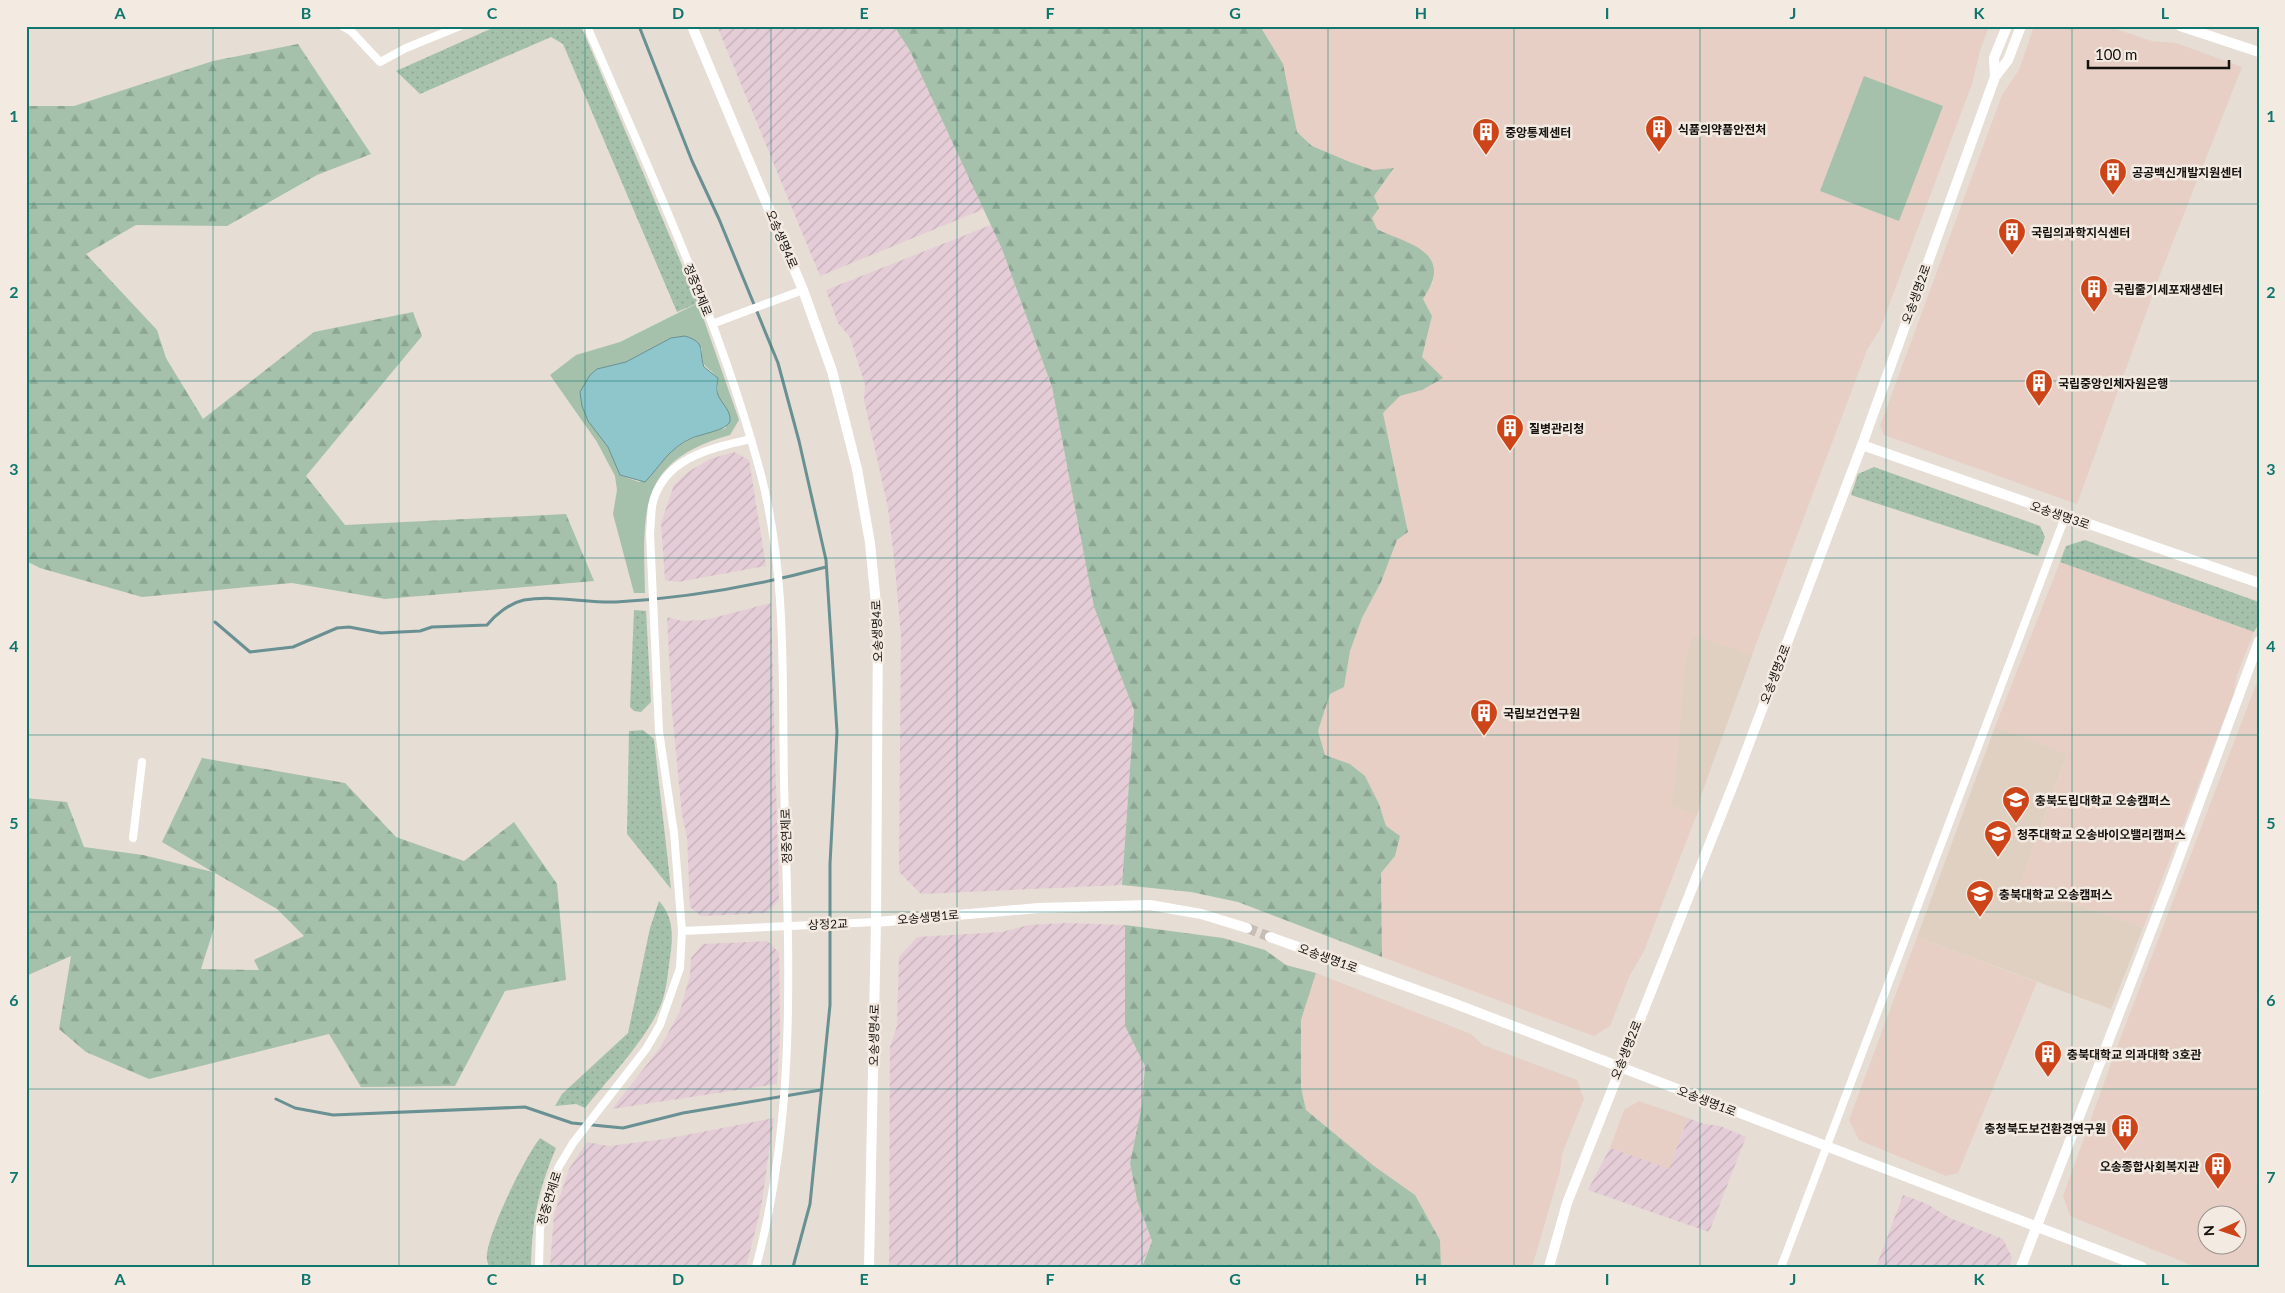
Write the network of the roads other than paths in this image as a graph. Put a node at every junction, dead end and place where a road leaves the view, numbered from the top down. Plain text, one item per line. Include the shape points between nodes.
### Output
1 (342, 26) edge
2 (460, 26) edge
3 (587, 26) edge
4 (692, 26) edge
5 (2007, 26) edge
6 (2021, 26) edge
7 (2180, 26) edge
8 (2259, 52) edge
9 (1995, 77) junction
10 (798, 292) junction
11 (716, 322) junction
12 (751, 440) junction
13 (1862, 445) junction
14 (2065, 517) junction
15 (2259, 583) edge
16 (2259, 641) edge
17 (142, 762) dead end
18 (133, 838) dead end
19 (876, 922) junction
20 (793, 925) junction
21 (1247, 928) tunnel mouth
22 (682, 931) junction
23 (1270, 937) tunnel mouth
24 (1619, 1068) junction
25 (1828, 1146) junction
26 (2036, 1226) junction
27 (538, 1267) edge
28 (756, 1267) edge
29 (869, 1267) edge
30 (1549, 1267) edge
31 (1781, 1267) edge
32 (2021, 1267) edge
33 (2142, 1267) edge

1 - 2 street via 351,31 380,62
3 - 11 street, 정중연제로
4 - 10 street, 오송생명4로
5 - 9 street, 오송생명2로 via 1994,58
6 - 9 street, 오송생명2로 via 2008,60
7 - 8 street
9 - 13 street, 오송생명2로
10 - 11 street
10 - 19 street, 오송생명4로 via 832,371 858,468 870,543 878,624
11 - 12 street, 정중연제로
12 - 20 street, 정중연제로 via 762,479 779,590
12 - 22 street via 710,448 690,456 674,469 653,504 652,581 660,731 674,833
13 - 14 street, 오송생명3로
13 - 24 street, 오송생명2로 via 1739,770
14 - 15 street, 오송생명3로
14 - 25 street
16 - 26 street via 2171,880
17 - 18 street
19 - 20 street, 상정2교
19 - 21 street, 오송생명1로 via 1038,908 1150,905 1201,914
19 - 29 street, 오송생명4로
20 - 22 street, 상정2교
20 - 28 street, 정중연제로 via 783,1112 776,1172
22 - 27 street, 정중연제로 via 680,968 660,1025 646,1049 580,1134 558,1168 540,1228
23 - 24 street, 오송생명1로
24 - 25 street, 오송생명1로
24 - 30 street, 오송생명2로 via 1567,1204
25 - 26 street, 오송생명1로
25 - 31 street
26 - 32 street
26 - 33 street, 오송생명1로

